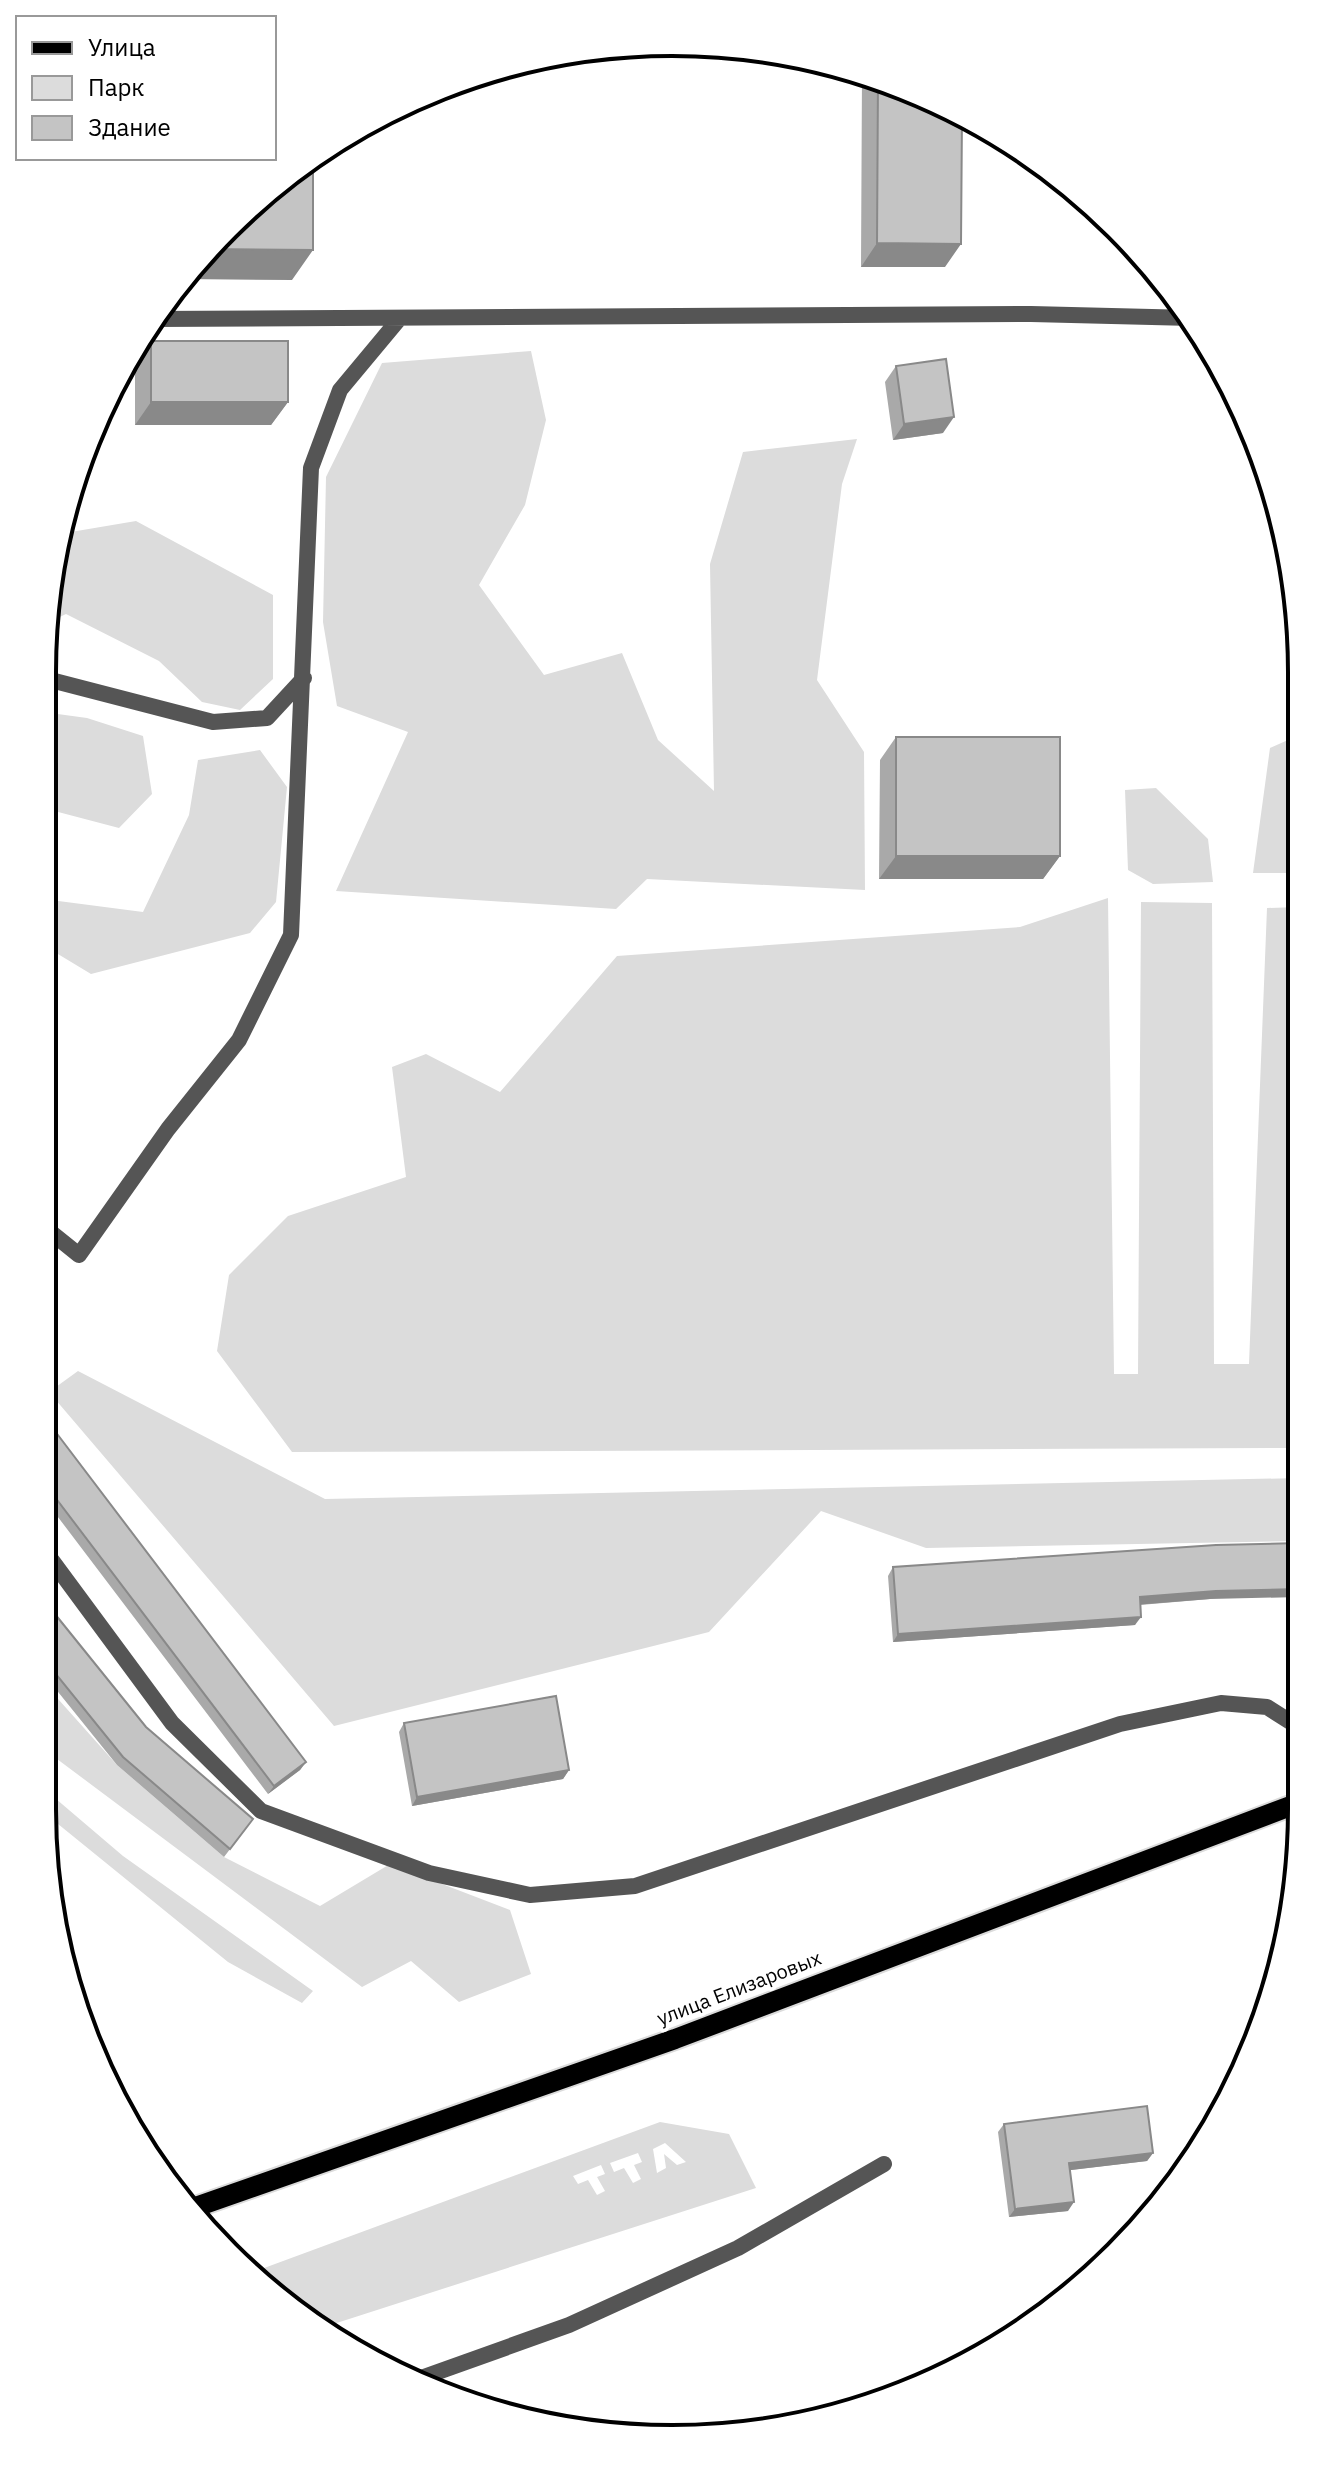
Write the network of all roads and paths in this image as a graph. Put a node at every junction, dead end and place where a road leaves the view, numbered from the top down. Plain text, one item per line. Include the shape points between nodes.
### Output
1 (400, 318) junction
2 (1175, 318) edge
3 (168, 319) edge
4 (304, 678) junction
5 (56, 681) edge
6 (56, 1236) edge
7 (56, 1566) edge
8 (1288, 1720) edge
9 (1288, 1807) edge
10 (884, 2164) dead end
11 (201, 2205) edge
12 (430, 2375) edge

1 - 2 lane
1 - 3 lane
1 - 4 lane via 340,390 311,468
4 - 5 lane via 267,718 213,722
4 - 6 lane via 291,935 239,1040 79,1255
7 - 8 lane via 172,1723 261,1811 429,1873 530,1895 635,1886 1120,1724 1221,1703 1267,1707
9 - 11 main road, улица Елизаровых via 675,2039
10 - 12 lane via 738,2248 569,2325

